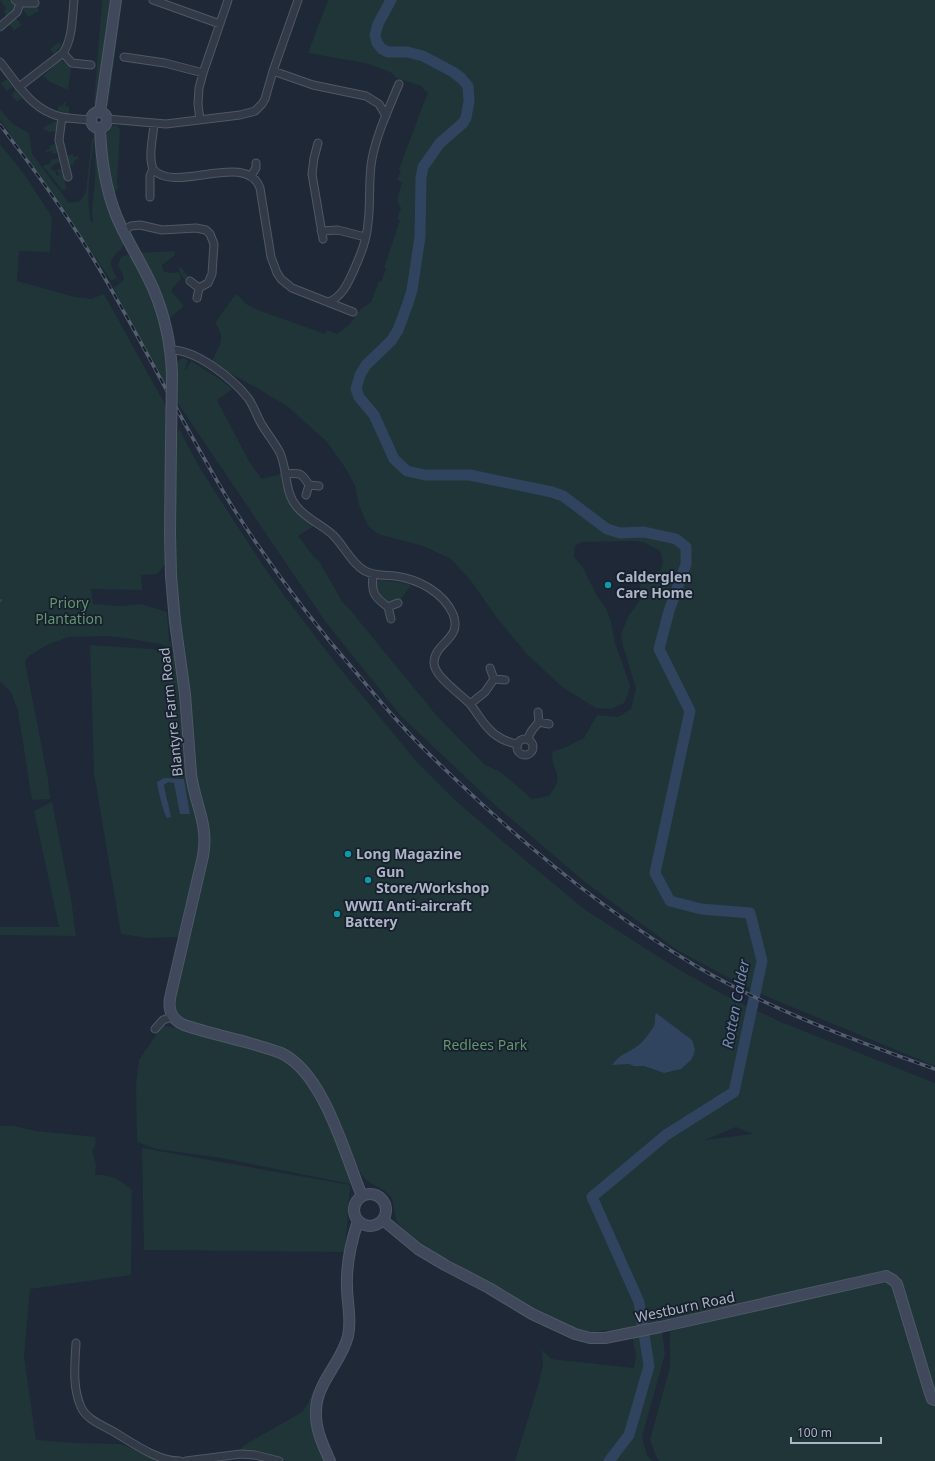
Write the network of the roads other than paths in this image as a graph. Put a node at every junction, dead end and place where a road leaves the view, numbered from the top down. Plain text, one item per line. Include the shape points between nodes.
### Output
1 (74, 0) edge
2 (116, 0) edge
3 (153, 0) edge
4 (228, 0) edge
5 (298, 0) edge
6 (18, 1) edge
7 (35, 3) dead end
8 (220, 24) junction
9 (0, 27) edge
10 (63, 53) junction
11 (124, 58) dead end
12 (0, 62) edge
13 (91, 65) dead end
14 (273, 71) junction
15 (203, 73) junction
16 (399, 84) dead end
17 (19, 87) junction
18 (103, 115) junction
19 (386, 116) junction
20 (62, 117) junction
21 (91, 120) junction
22 (200, 120) junction
23 (154, 124) junction
24 (100, 128) junction
25 (318, 143) dead end
26 (256, 163) dead end
27 (153, 169) junction
28 (251, 176) junction
29 (68, 177) dead end
30 (150, 197) dead end
31 (321, 230) junction
32 (123, 231) junction
33 (365, 237) junction
34 (322, 239) dead end
35 (190, 281) dead end
36 (199, 288) junction
37 (197, 298) dead end
38 (329, 302) junction
39 (353, 312) dead end
40 (170, 350) junction
41 (286, 474) junction
42 (309, 485) junction
43 (319, 486) dead end
44 (306, 495) dead end
45 (373, 575) junction
46 (398, 603) dead end
47 (388, 607) junction
48 (390, 618) dead end
49 (490, 668) dead end
50 (494, 679) junction
51 (505, 680) dead end
52 (470, 704) junction
53 (538, 712) dead end
54 (539, 722) junction
55 (549, 724) dead end
56 (528, 740) junction
57 (518, 744) junction
58 (172, 1017) junction
59 (155, 1029) dead end
60 (362, 1196) junction
61 (382, 1220) junction
62 (358, 1221) junction
63 (76, 1343) dead end
64 (935, 1400) edge
65 (180, 1461) edge
66 (186, 1461) edge
67 (279, 1461) edge
68 (330, 1461) edge

1 - 10 street via 70,35
2 - 18 main road
3 - 8 street
4 - 8 street
5 - 14 street
6 - 7 street
6 - 9 street via 17,12
8 - 15 street
10 - 13 street via 72,63
10 - 17 street
11 - 15 street
12 - 17 street
14 - 19 street via 313,84 366,96 379,104
14 - 22 street via 265,99 255,111
15 - 22 street via 198,97
16 - 19 street
17 - 20 street via 34,104
18 - 21 main road via 93,115
18 - 23 street
18 - 24 main road via 104,126
19 - 33 street via 372,158
20 - 21 street
20 - 29 street via 59,140
21 - 24 main road via 94,127
22 - 23 street
23 - 27 street via 151,152
24 - 32 main road, Blantyre Farm Road via 105,180
25 - 31 street via 312,174
26 - 28 street
27 - 28 street via 159,174 174,177 234,172
27 - 30 street via 150,176
28 - 38 street via 260,189 271,257 277,273 292,288
31 - 33 street via 338,230
31 - 34 street
32 - 36 street via 131,226 140,225 162,230 206,230 214,244 212,274 208,283
32 - 40 main road, Blantyre Farm Road via 157,298
33 - 38 street via 361,254 346,288
35 - 36 street
36 - 37 street
38 - 39 street
40 - 41 street via 184,352 201,360 235,384 249,399 280,454
40 - 58 main road, Blantyre Farm Road, bridge via 172,595 185,694 191,774 205,834 203,856 170,998
41 - 42 street via 303,475
41 - 45 street via 288,490 299,509 334,536 356,564
42 - 43 street
42 - 44 street
45 - 47 street via 374,595
45 - 52 street via 419,582 432,590 447,605 455,622 454,630 434,663 446,681
46 - 47 street
47 - 48 street
49 - 50 street
50 - 51 street
50 - 52 street via 485,692
52 - 57 street via 489,729 508,742
53 - 54 street
54 - 55 street
54 - 56 street
56 - 57 street via 521,740
56 - 57 street via 532,746 527,754 520,753
58 - 59 street via 163,1020
58 - 60 main road via 184,1025 276,1051 297,1065 310,1080 328,1110
60 - 61 main road via 374,1194 382,1200 386,1210
60 - 62 main road via 354,1206
61 - 62 main road via 373,1226
61 - 64 main road, Westburn Road via 418,1249 532,1314 575,1334 590,1338 622,1335 886,1276 897,1284 929,1390 932,1399
62 - 68 main road via 348,1258 349,1333 343,1350 322,1388 316,1408 318,1430
63 - 65 street via 75,1388 84,1413 101,1426 155,1455
66 - 67 street via 241,1454

